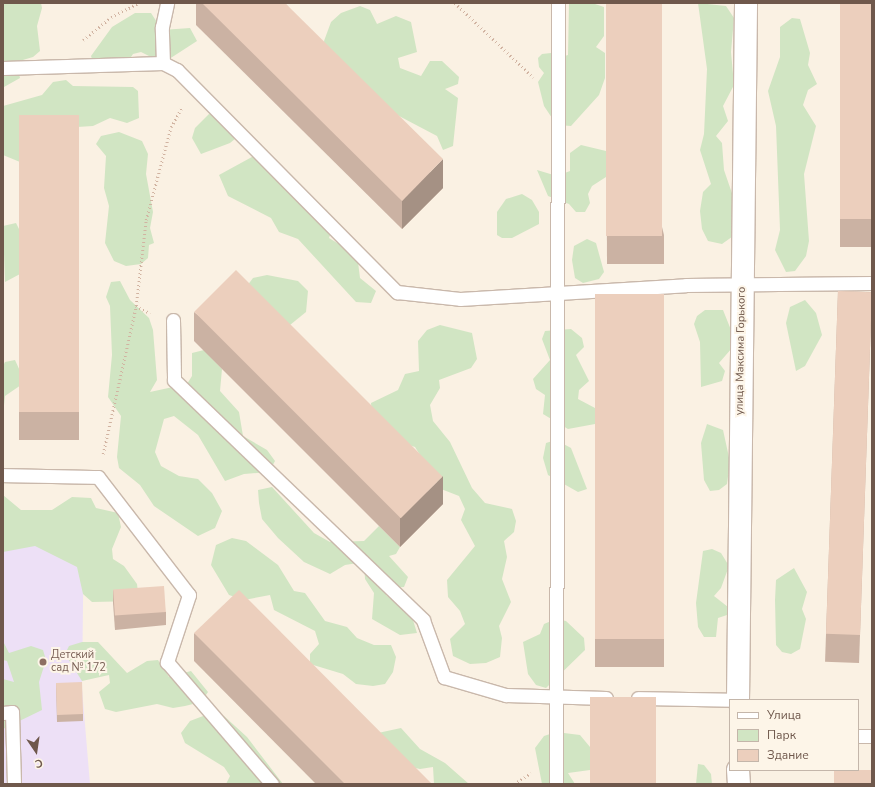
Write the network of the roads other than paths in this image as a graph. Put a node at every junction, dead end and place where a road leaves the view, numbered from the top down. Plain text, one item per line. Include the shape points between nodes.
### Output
1 (167, 3) edge
2 (558, 3) edge
3 (746, 3) edge
4 (162, 63) junction
5 (3, 68) edge
6 (742, 283) junction
7 (872, 284) edge
8 (557, 292) junction
9 (173, 320) dead end
10 (3, 476) edge
11 (556, 698) junction
12 (738, 699) edge
13 (729, 700) edge
14 (3, 713) edge
15 (859, 736) edge
16 (872, 736) edge
17 (738, 771) edge
18 (14, 784) edge
19 (272, 784) edge
20 (556, 784) edge
21 (739, 784) edge

1 - 4 lane via 162,27
2 - 8 lane
3 - 6 main road, улица Максима Горького
4 - 5 lane
4 - 8 lane via 177,70 397,292 460,298
6 - 7 lane
6 - 8 lane
6 - 12 main road, улица Максима Горького
8 - 11 lane
9 - 11 lane via 174,380 423,620 444,677 506,696
10 - 19 lane via 98,477 189,595 168,662
11 - 13 lane
11 - 20 lane
14 - 18 lane via 12,712
15 - 16 lane
17 - 21 main road

